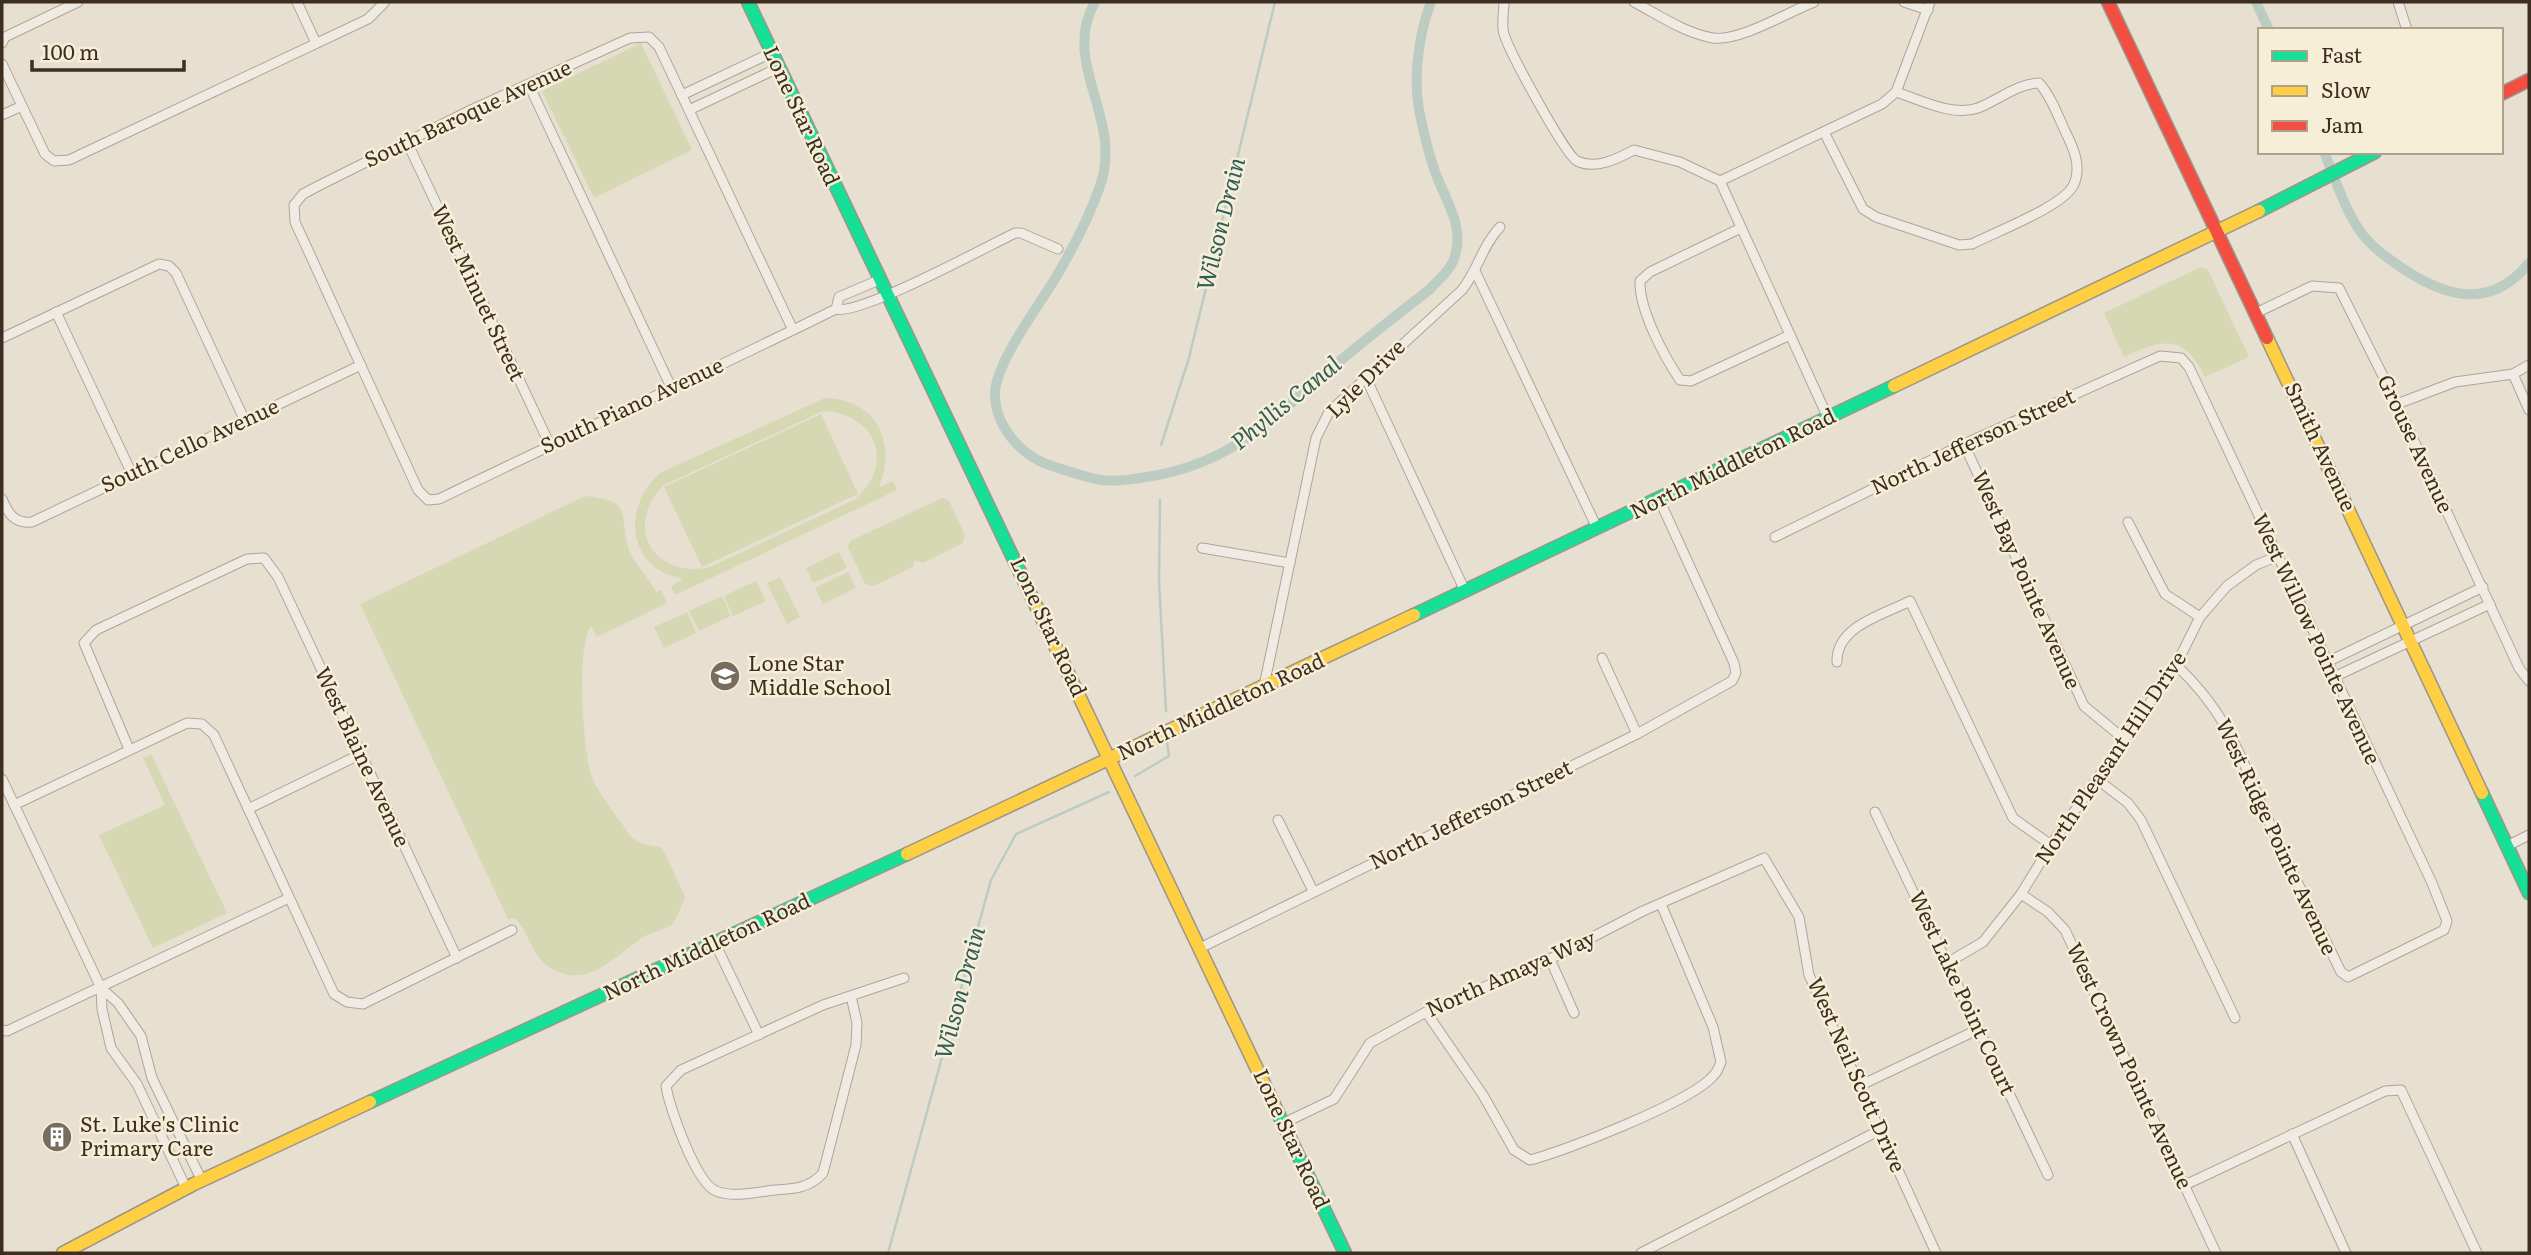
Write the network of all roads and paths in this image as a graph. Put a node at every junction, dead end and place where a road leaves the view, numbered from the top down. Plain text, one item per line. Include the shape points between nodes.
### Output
1 (78, 2) edge
2 (297, 2) edge
3 (385, 2) edge
4 (748, 2) edge
5 (1504, 2) edge
6 (1634, 2) edge
7 (1814, 2) edge
8 (1904, 2) edge
9 (2108, 2) edge
10 (2398, 2) edge
11 (1929, 6) edge
12 (2406, 28) edge
13 (2, 43) edge
14 (316, 43) junction
15 (771, 53) junction
16 (2, 64) edge
17 (778, 68) junction
18 (2529, 80) edge
19 (529, 85) junction
20 (1896, 92) junction
21 (2503, 93) edge
22 (682, 95) junction
23 (22, 106) junction
24 (689, 110) junction
25 (2, 115) edge
26 (1824, 132) junction
27 (407, 142) junction
28 (2371, 154) edge
29 (1720, 181) junction
30 (1500, 227) dead end
31 (1741, 229) junction
32 (2217, 232) junction
33 (1058, 249) dead end
34 (1476, 273) junction
35 (879, 280) junction
36 (886, 295) junction
37 (836, 309) junction
38 (56, 312) junction
39 (2256, 313) junction
40 (793, 330) junction
41 (1790, 335) junction
42 (2, 338) edge
43 (2173, 356) joint
44 (361, 365) junction
45 (2529, 365) edge
46 (2513, 374) junction
47 (1366, 378) junction
48 (671, 387) junction
49 (2397, 404) junction
50 (2529, 410) edge
51 (1828, 418) junction
52 (245, 421) junction
53 (1965, 444) junction
54 (550, 445) junction
55 (132, 474) junction
56 (2, 499) edge
57 (1659, 499) junction
58 (2128, 522) dead end
59 (1597, 528) junction
60 (1775, 537) dead end
61 (1202, 548) dead end
62 (2276, 556) junction
63 (1290, 563) junction
64 (2483, 587) junction
65 (1465, 591) junction
66 (2490, 604) junction
67 (2200, 617) junction
68 (2404, 625) junction
69 (2411, 642) junction
70 (1602, 658) dead end
71 (1836, 662) dead end
72 (2327, 662) junction
73 (2176, 665) junction
74 (2334, 677) junction
75 (2529, 681) edge
76 (1264, 687) junction
77 (1637, 734) junction
78 (2124, 739) junction
79 (129, 749) junction
80 (361, 754) junction
81 (1111, 760) junction
82 (2, 779) edge
83 (2098, 780) junction
84 (14, 805) junction
85 (248, 808) junction
86 (1875, 812) dead end
87 (1278, 820) dead end
88 (2529, 835) edge
89 (2051, 845) junction
90 (2507, 846) junction
91 (1764, 858) joint
92 (1314, 891) junction
93 (2529, 893) edge
94 (2021, 894) junction
95 (289, 898) junction
96 (1661, 904) junction
97 (512, 930) dead end
98 (2445, 930) joint
99 (715, 943) junction
100 (1200, 948) junction
101 (457, 958) junction
102 (1550, 959) junction
103 (1947, 963) junction
104 (904, 978) dead end
105 (101, 988) junction
106 (851, 996) junction
107 (1426, 1012) junction
108 (1574, 1013) dead end
109 (2235, 1018) dead end
110 (1979, 1029) junction
111 (2, 1030) edge
112 (759, 1035) junction
113 (1859, 1086) junction
114 (1284, 1123) junction
115 (1880, 1130) junction
116 (2292, 1134) junction
117 (2048, 1175) dead end
118 (202, 1181) junction
119 (2185, 1185) junction
120 (186, 1188) junction
121 (63, 1253) edge
122 (1345, 1253) edge
123 (1641, 1253) edge
124 (1936, 1253) edge
125 (2216, 1253) edge
126 (2346, 1253) edge
127 (2477, 1253) edge

1 - 13 street via 5,37
2 - 14 street
3 - 14 street via 368,19
4 - 15 main road, Lone Star Road
5 - 29 street via 1503,33 1559,141 1576,160 1595,164 1633,150 1680,162
6 - 7 street via 1688,30 1715,38 1741,33
8 - 11 street
9 - 32 main road, Smith Avenue
10 - 12 street
11 - 20 street
14 - 23 street via 69,160 54,161 45,154
15 - 17 main road, Lone Star Road
15 - 22 street
16 - 23 street
17 - 24 street
17 - 35 main road, Lone Star Road
18 - 21 main road
19 - 22 street, South Baroque Avenue via 630,38 649,37 659,47
19 - 27 street, South Baroque Avenue
19 - 48 street
20 - 26 street via 1882,104
20 - 26 street via 1964,111 2026,84 2039,83 2075,153 2074,184 2052,203 1972,244 1959,245 1863,209
22 - 24 street
23 - 25 street
24 - 40 street
26 - 29 street
27 - 44 street, South Baroque Avenue via 303,194 294,205 295,222
27 - 54 street, West Minuet Street
28 - 32 main road, North Middleton Road
29 - 31 street
30 - 34 street, Lyle Drive via 1488,241
31 - 41 street
31 - 41 street via 1640,281 1666,360 1679,380 1691,381
32 - 39 main road, Smith Avenue
32 - 51 main road, North Middleton Road
33 - 36 street, South Piano Avenue via 1014,233
34 - 47 street, Lyle Drive
34 - 59 street
35 - 36 main road, Lone Star Road
35 - 37 street, South Piano Avenue via 839,297
36 - 37 street, South Piano Avenue via 844,312
36 - 81 main road, Lone Star Road
37 - 40 street, South Piano Avenue
38 - 42 street
38 - 52 street via 159,264 169,266
38 - 55 street
39 - 49 street, Grouse Avenue via 2312,286 2339,288
39 - 68 main road, Smith Avenue
40 - 48 street, South Piano Avenue
41 - 51 street
43 - 53 street, North Jefferson Street via 2160,356
43 - 62 street, West Willow Pointe Avenue via 2189,367
44 - 52 street, South Cello Avenue
44 - 54 street, South Piano Avenue via 418,489 428,500 439,499
45 - 46 street
46 - 49 street via 2455,382
46 - 50 street
47 - 63 street, Lyle Drive via 1329,412 1316,438
47 - 65 street
48 - 54 street, South Piano Avenue
49 - 64 street, Grouse Avenue
51 - 57 main road, North Middleton Road
52 - 55 street, South Cello Avenue
53 - 60 street, North Jefferson Street
53 - 78 street, West Bay Pointe Avenue via 2084,706
55 - 56 street, South Cello Avenue via 32,522 18,521
57 - 59 main road, North Middleton Road
57 - 77 street, North Jefferson Street via 1735,673 1732,681 1709,696
58 - 67 street via 2165,594
59 - 65 main road, North Middleton Road
61 - 63 street
62 - 67 street, North Pleasant Hill Drive via 2227,586
62 - 72 street, West Willow Pointe Avenue
63 - 76 street, Lyle Drive
64 - 66 street, Grouse Avenue
64 - 68 street
65 - 76 main road, North Middleton Road
66 - 69 street
66 - 75 street, Grouse Avenue
67 - 73 street, North Pleasant Hill Drive
68 - 69 main road, Smith Avenue
68 - 72 street
69 - 74 street
69 - 90 main road, Smith Avenue
70 - 77 street
71 - 89 street via 1836,649 1850,631 1910,601 2013,818
72 - 74 street, West Willow Pointe Avenue
73 - 78 street, North Pleasant Hill Drive
73 - 98 street, West Ridge Pointe Avenue via 2203,690 2234,738 2341,972 2348,977
74 - 98 street, West Willow Pointe Avenue via 2431,883 2446,921
76 - 81 main road, North Middleton Road
77 - 92 street, North Jefferson Street
78 - 83 street, North Pleasant Hill Drive
79 - 80 street, West Blaine Avenue via 84,643 96,630 247,559 264,558 278,577
79 - 84 street
79 - 85 street via 187,723 202,724 214,735
80 - 85 street
80 - 101 street, West Blaine Avenue
81 - 99 main road, North Middleton Road
81 - 100 main road, Lone Star Road
82 - 84 street
83 - 89 street, North Pleasant Hill Drive
83 - 109 street via 2141,820
84 - 105 street
85 - 95 street
86 - 103 street, West Lake Point Court
87 - 92 street
88 - 90 street
89 - 94 street, North Pleasant Hill Drive
90 - 93 main road, Smith Avenue
91 - 96 street, North Amaya Way
91 - 113 street, West Neil Scott Drive via 1799,918 1809,975
92 - 100 street, North Jefferson Street
94 - 103 street, North Pleasant Hill Drive via 1983,942
94 - 119 street, West Crown Pointe Avenue via 2065,930
95 - 101 street via 334,994 347,1002 363,1004
95 - 105 street
96 - 102 street, North Amaya Way
96 - 107 street via 1713,1027 1721,1062 1714,1076 1695,1091 1645,1114 1530,1160 1514,1150 1483,1094
97 - 101 street
99 - 112 street
99 - 118 main road, North Middleton Road
100 - 114 main road, Lone Star Road
102 - 107 street, North Amaya Way
102 - 108 street
103 - 110 street, West Lake Point Court
104 - 106 street
105 - 111 street
105 - 118 street via 141,1035 152,1078
105 - 120 street via 111,1048 137,1084
106 - 112 street
106 - 112 street via 856,1045 823,1173 797,1189 714,1191 702,1177 668,1106 666,1086 681,1070
107 - 114 street, North Amaya Way via 1370,1043 1334,1099
110 - 113 street
110 - 117 street, West Lake Point Court
113 - 115 street, West Neil Scott Drive
114 - 122 main road, Lone Star Road
115 - 123 street
115 - 124 street, West Neil Scott Drive
116 - 119 street
116 - 126 street
116 - 127 street via 2401,1090
118 - 120 main road, North Middleton Road
119 - 125 street, West Crown Pointe Avenue
120 - 121 main road, North Middleton Road

